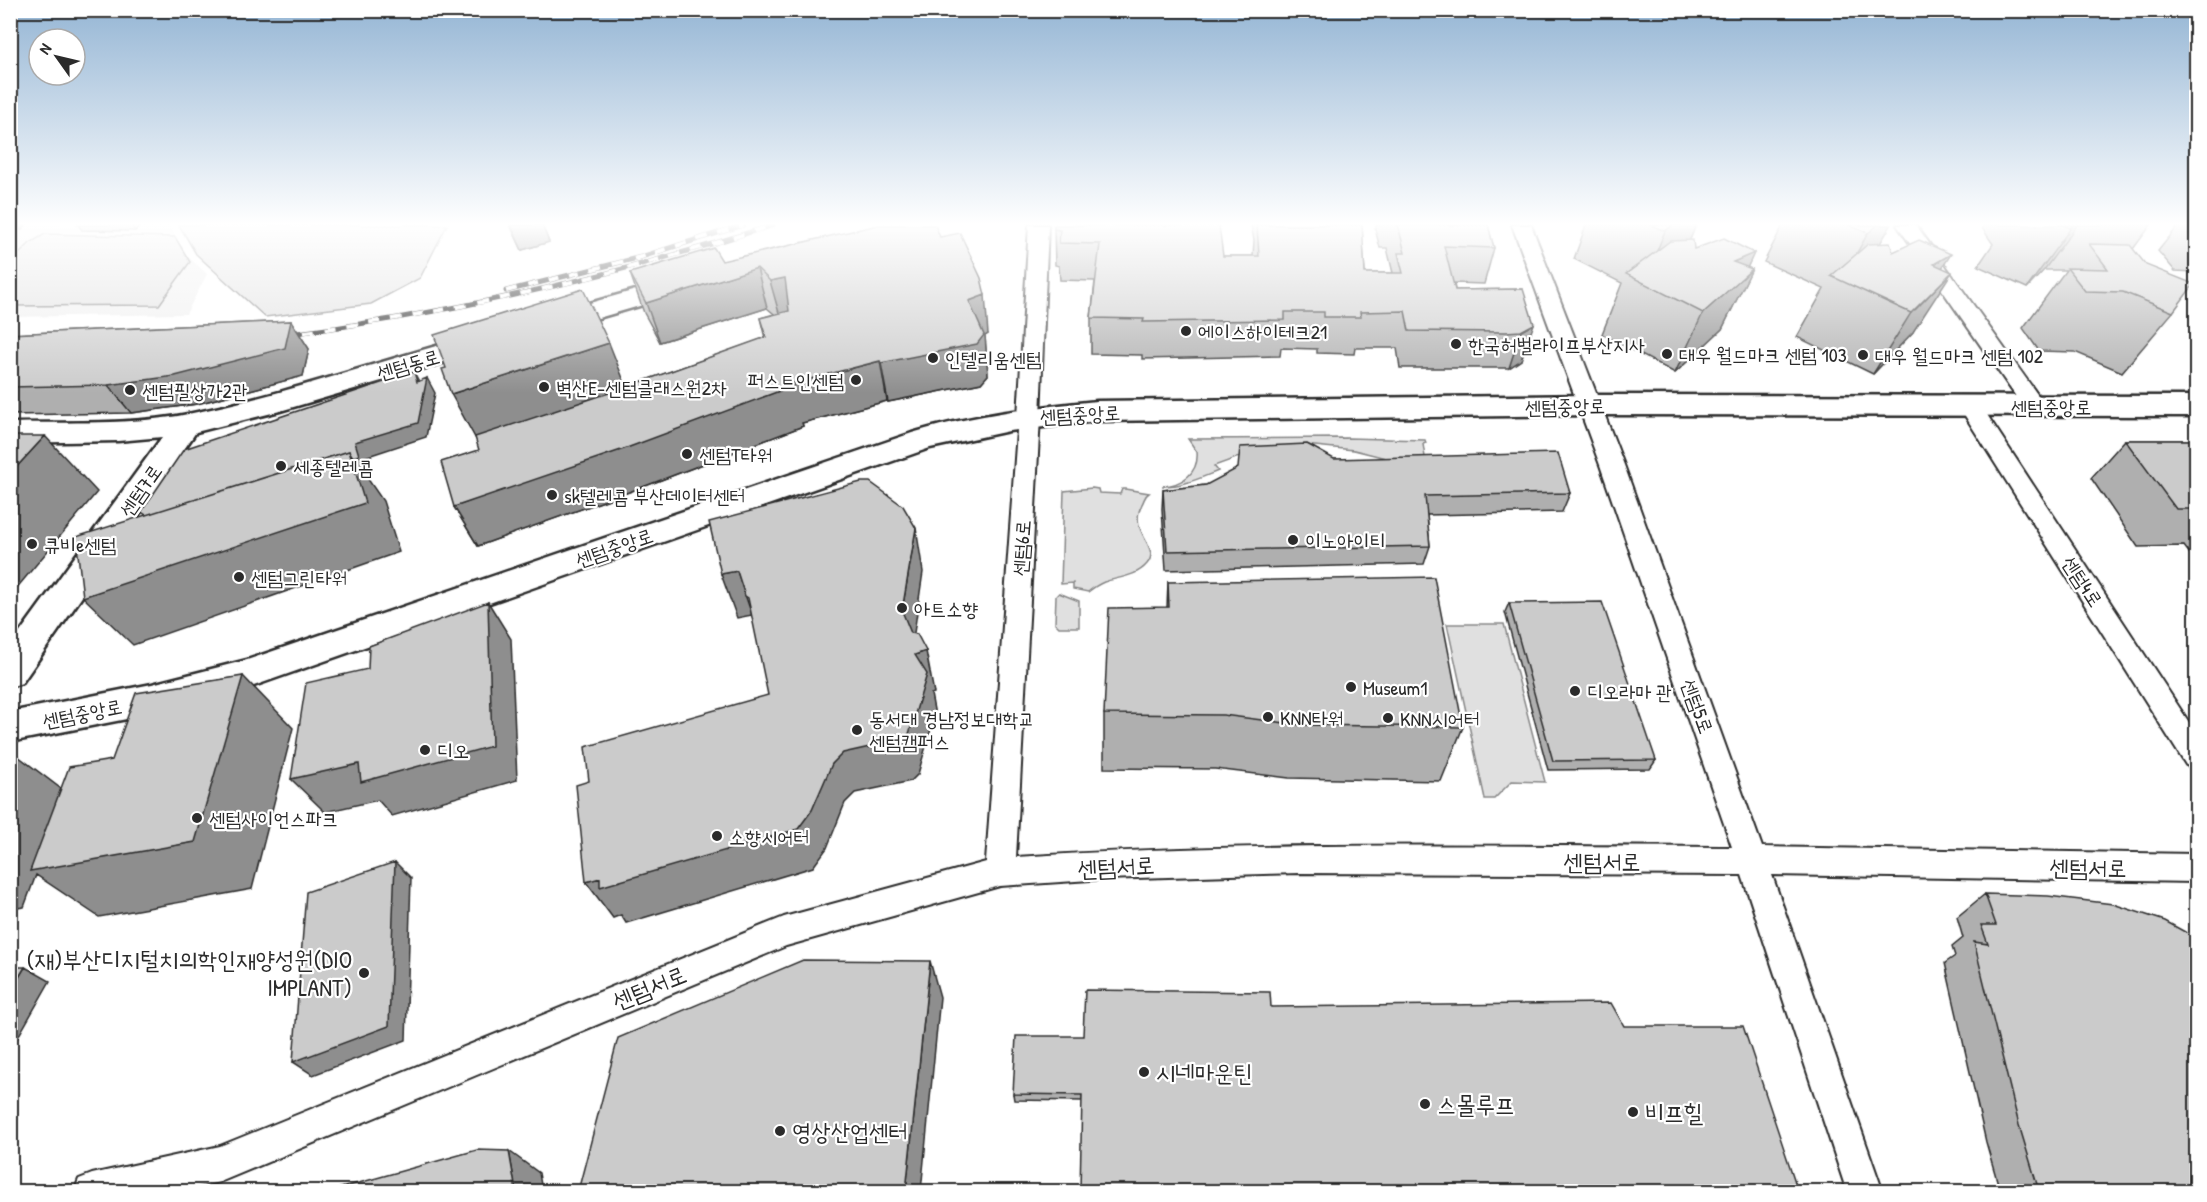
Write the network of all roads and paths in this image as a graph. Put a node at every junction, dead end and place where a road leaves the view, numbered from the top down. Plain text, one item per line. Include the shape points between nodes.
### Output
1 (693, 281) edge
2 (1035, 281) edge
3 (1544, 281) edge
4 (1946, 281) edge
5 (1591, 405) junction
6 (1970, 406) junction
7 (2034, 406) junction
8 (2196, 406) edge
9 (1029, 417) junction
10 (186, 425) junction
11 (10, 432) edge
12 (10, 673) edge
13 (10, 727) edge
14 (2196, 756) edge
15 (1753, 861) junction
16 (2196, 868) edge
17 (1000, 872) junction
18 (92, 1191) edge
19 (1865, 1191) edge

1 - 10 main road, 센텀동로
2 - 9 street, 센텀6로
3 - 5 street, 센텀5로
4 - 7 street
5 - 6 main road, 센텀중앙로
5 - 9 main road, 센텀중앙로 via 1097,411
5 - 15 street, 센텀5로
6 - 7 main road, 센텀중앙로
6 - 14 street, 센텀4로
7 - 8 main road, 센텀중앙로
9 - 13 main road, 센텀중앙로 via 922,440 248,674 152,699
9 - 17 street, 센텀6로
10 - 11 main road, 센텀동로 via 118,431
10 - 12 main road, 센텀7로
15 - 16 street, 센텀서로
15 - 17 street, 센텀서로 via 1299,859
15 - 19 street, 센텀5로
17 - 18 street, 센텀서로 via 784,932 220,1164

